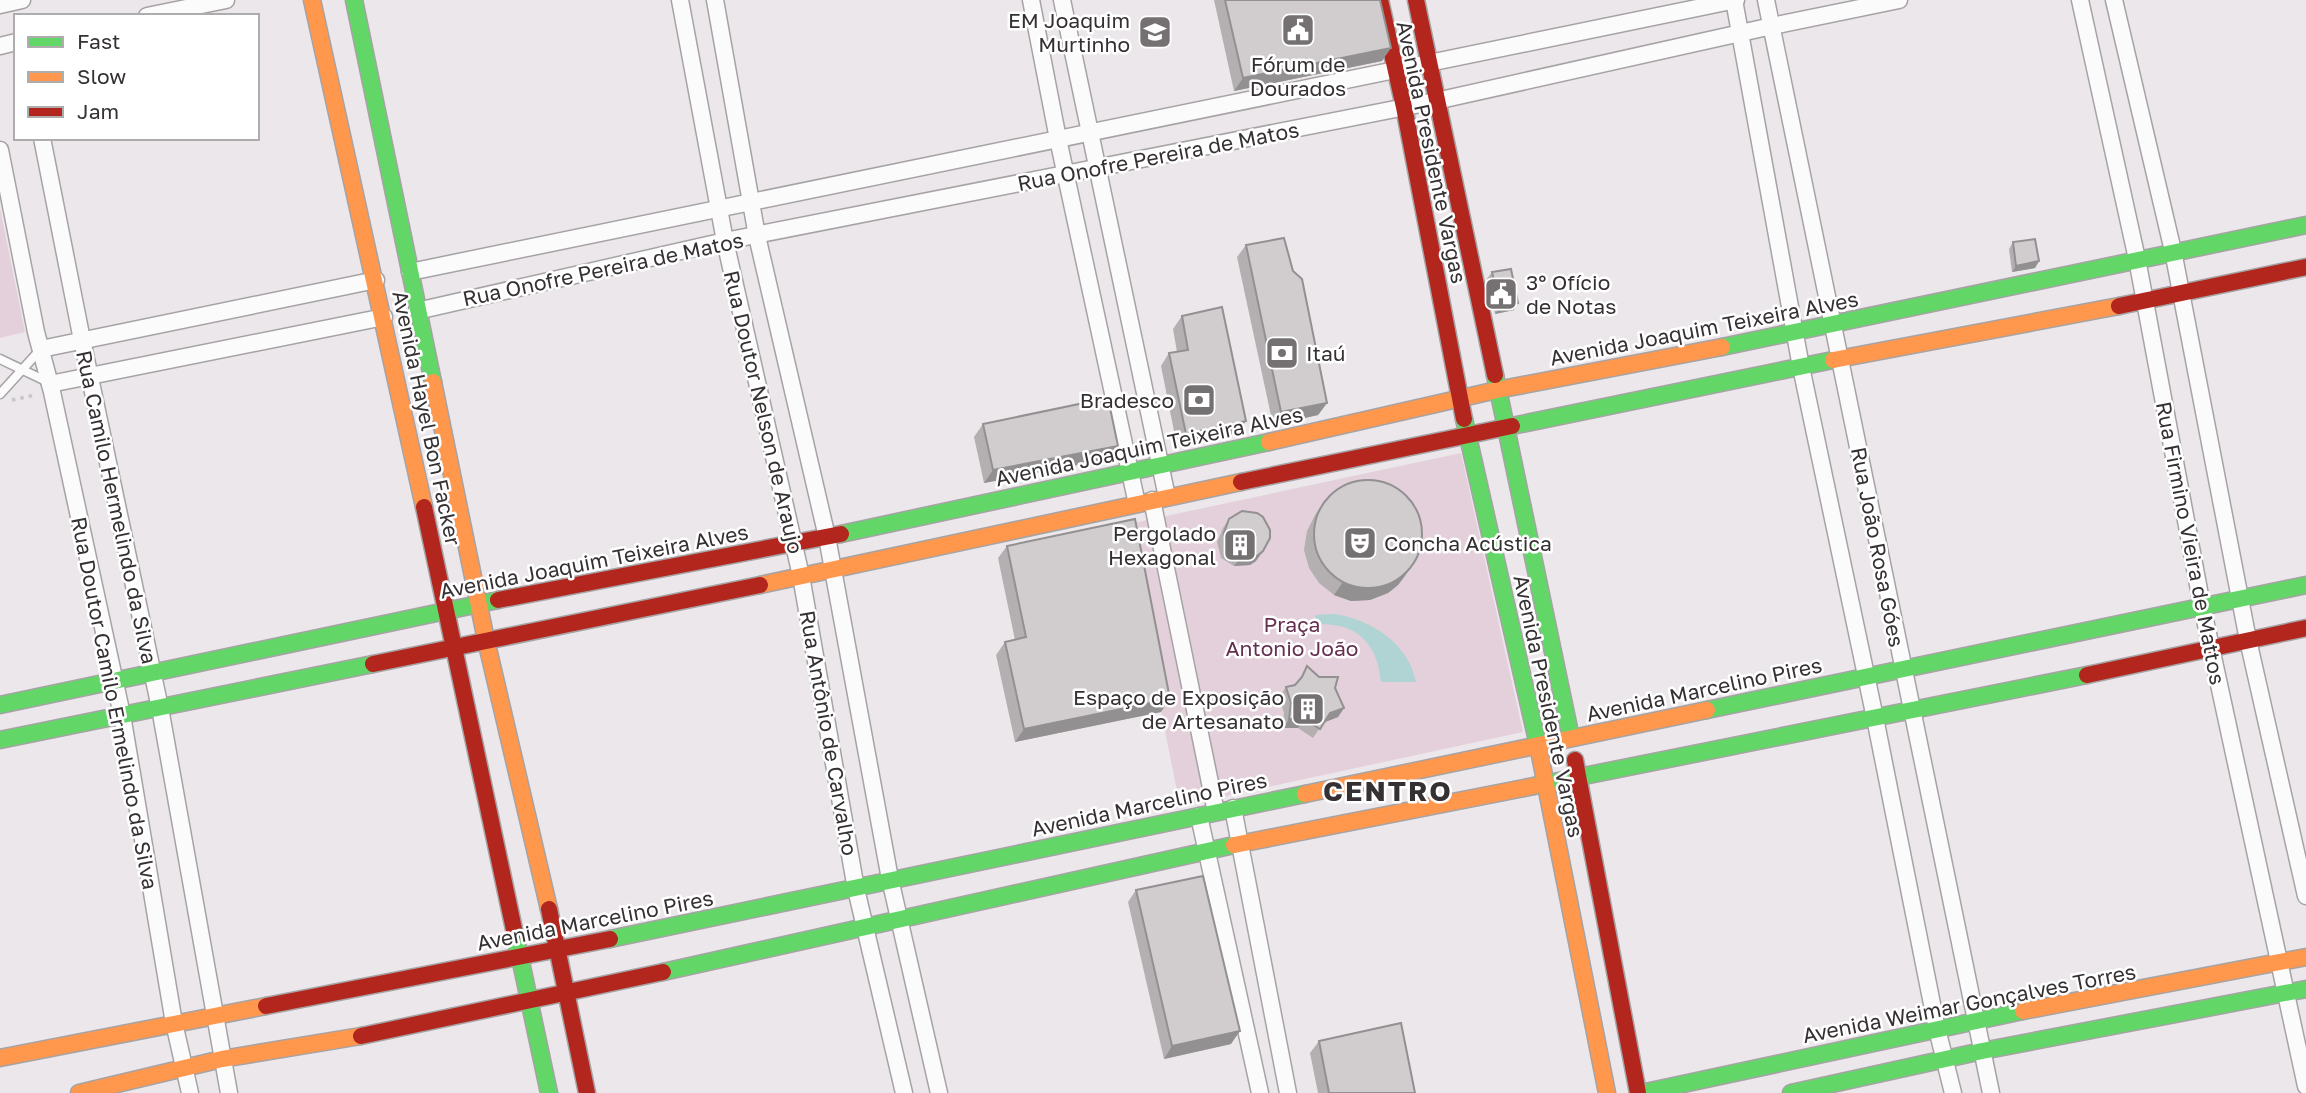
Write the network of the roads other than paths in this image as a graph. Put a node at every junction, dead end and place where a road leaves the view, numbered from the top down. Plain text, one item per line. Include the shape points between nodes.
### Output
1 (226, 0) edge
2 (312, 0) edge
3 (354, 0) edge
4 (680, 0) edge
5 (715, 0) edge
6 (1031, 0) edge
7 (1062, 0) edge
8 (1380, 0) edge
9 (1416, 0) edge
10 (1734, 0) edge
11 (1766, 0) edge
12 (1899, 0) edge
13 (2080, 0) edge
14 (2115, 0) edge
15 (157, 14) edge
16 (1772, 26) junction
17 (1740, 33) junction
18 (1430, 64) junction
19 (1395, 71) junction
20 (1436, 101) junction
21 (1404, 107) junction
22 (1089, 131) junction
23 (1058, 139) junction
24 (42, 140) edge
25 (0, 150) edge
26 (1097, 169) junction
27 (1067, 175) junction
28 (751, 202) junction
29 (720, 208) junction
30 (2306, 225) edge
31 (757, 236) junction
32 (725, 241) junction
33 (2173, 251) junction
34 (2137, 259) junction
35 (2306, 267) edge
36 (410, 272) junction
37 (376, 280) junction
38 (2180, 292) junction
39 (2145, 301) junction
40 (417, 311) junction
41 (384, 317) junction
42 (1833, 324) junction
43 (1795, 333) junction
44 (82, 340) junction
45 (41, 349) junction
46 (1841, 358) junction
47 (0, 359) edge
48 (1801, 367) junction
49 (23, 370) junction
50 (89, 376) junction
51 (51, 388) junction
52 (1497, 390) junction
53 (0, 394) edge
54 (1460, 400) junction
55 (1505, 427) junction
56 (1469, 435) junction
57 (1161, 466) junction
58 (1130, 471) junction
59 (1152, 500) junction
60 (827, 537) junction
61 (794, 544) junction
62 (834, 570) junction
63 (801, 576) junction
64 (2306, 585) edge
65 (2240, 599) junction
66 (480, 603) junction
67 (2202, 606) junction
68 (447, 610) junction
69 (2306, 628) edge
70 (486, 640) junction
71 (2248, 640) junction
72 (453, 647) junction
73 (2211, 648) junction
74 (1903, 670) junction
75 (153, 674) junction
76 (1866, 678) junction
77 (114, 682) junction
78 (0, 705) edge
79 (160, 708) junction
80 (1911, 709) junction
81 (122, 715) junction
82 (1875, 718) junction
83 (1571, 738) junction
84 (0, 740) edge
85 (1538, 745) junction
86 (1579, 776) junction
87 (1545, 783) junction
88 (1233, 808) junction
89 (1216, 812) junction
90 (1199, 816) junction
91 (1241, 844) junction
92 (1207, 852) junction
93 (890, 879) junction
94 (856, 889) junction
95 (2306, 896) edge
96 (901, 921) junction
97 (865, 928) junction
98 (1610, 944) junction
99 (559, 949) junction
100 (1578, 950) junction
101 (2306, 957) edge
102 (519, 958) junction
103 (2279, 964) junction
104 (2306, 989) edge
105 (566, 993) junction
106 (2287, 993) junction
107 (530, 1000) junction
108 (214, 1017) junction
109 (1975, 1021) junction
110 (174, 1023) junction
111 (1937, 1029) junction
112 (1982, 1051) junction
113 (0, 1059) edge
114 (222, 1059) junction
115 (1945, 1060) junction
116 (185, 1069) junction
117 (2306, 1086) edge
118 (79, 1093) edge
119 (190, 1093) edge
120 (229, 1093) edge
121 (549, 1093) edge
122 (587, 1093) edge
123 (904, 1093) edge
124 (939, 1093) edge
125 (1260, 1093) edge
126 (1288, 1093) edge
127 (1607, 1093) edge
128 (1640, 1093) edge
129 (1791, 1093) edge
130 (1953, 1093) edge
131 (1991, 1093) edge

1 - 15 street
2 - 37 main road, Avenida Hayel Bon Facker
3 - 36 main road, Avenida Hayel Bon Facker
4 - 29 street, Rua Doutor Nelson de Araujo
5 - 28 street, Rua Doutor Nelson de Araujo
6 - 23 street
7 - 22 street
8 - 19 main road, Avenida Presidente Vargas
9 - 18 main road, Avenida Presidente Vargas
10 - 17 street, Rua João Rosa Góes
10 - 18 street, Rua Onofre Pereira de Matos
11 - 16 street, Rua João Rosa Góes
12 - 16 street, Rua Onofre Pereira de Matos
13 - 34 street, Rua Firmino Vieira de Mattos
14 - 33 street, Rua Firmino Vieira de Mattos
16 - 17 street, Rua Onofre Pereira de Matos
16 - 42 street, Rua João Rosa Góes
17 - 20 street, Rua Onofre Pereira de Matos
17 - 43 street, Rua João Rosa Góes
18 - 19 street, Rua Onofre Pereira de Matos
18 - 20 main road, Avenida Presidente Vargas
19 - 21 main road, Avenida Presidente Vargas
19 - 22 street, Rua Onofre Pereira de Matos
20 - 21 street, Rua Onofre Pereira de Matos
20 - 52 main road, Avenida Presidente Vargas
21 - 26 street, Rua Onofre Pereira de Matos
21 - 54 main road, Avenida Presidente Vargas
22 - 23 street, Rua Onofre Pereira de Matos
22 - 26 street
23 - 27 street
23 - 28 street, Rua Onofre Pereira de Matos
24 - 44 street
25 - 45 street
26 - 27 street, Rua Onofre Pereira de Matos
26 - 57 street
27 - 31 street, Rua Onofre Pereira de Matos
27 - 58 street
28 - 29 street, Rua Onofre Pereira de Matos
28 - 31 street, Rua Doutor Nelson de Araujo
29 - 32 street, Rua Doutor Nelson de Araujo
29 - 36 street, Rua Onofre Pereira de Matos
30 - 33 main road, Avenida Joaquim Teixeira Alves
31 - 32 street, Rua Onofre Pereira de Matos
31 - 60 street, Rua Doutor Nelson de Araujo
32 - 40 street, Rua Onofre Pereira de Matos
32 - 61 street, Rua Doutor Nelson de Araujo
33 - 34 main road, Avenida Joaquim Teixeira Alves
33 - 38 street, Rua Firmino Vieira de Mattos
34 - 39 street, Rua Firmino Vieira de Mattos
34 - 42 main road, Avenida Joaquim Teixeira Alves
35 - 38 main road
36 - 40 main road, Avenida Hayel Bon Facker
37 - 41 main road, Avenida Hayel Bon Facker
37 - 44 street
38 - 39 main road
38 - 65 street, Rua Firmino Vieira de Mattos
39 - 46 main road
39 - 67 street, Rua Firmino Vieira de Mattos
40 - 66 main road, Avenida Hayel Bon Facker
41 - 50 street
41 - 68 main road, Avenida Hayel Bon Facker
42 - 43 main road, Avenida Joaquim Teixeira Alves
42 - 46 street, Rua João Rosa Góes
43 - 48 street, Rua João Rosa Góes
43 - 52 main road, Avenida Joaquim Teixeira Alves
44 - 45 street
44 - 50 street, Rua Camilo Hermelindo da Silva
45 - 49 lane
45 - 51 street, Rua Camilo Hermelindo da Silva
46 - 48 main road
46 - 74 street, Rua João Rosa Góes
47 - 49 lane
48 - 55 main road
48 - 76 street, Rua João Rosa Góes
49 - 51 lane
49 - 53 lane
50 - 51 street
50 - 75 street, Rua Camilo Hermelindo da Silva
51 - 77 street, Rua Doutor Camilo Ermelindo da Silva
52 - 54 main road, Avenida Joaquim Teixeira Alves
52 - 55 main road, Avenida Presidente Vargas
54 - 56 main road, Avenida Presidente Vargas
54 - 57 main road, Avenida Joaquim Teixeira Alves
55 - 56 main road
55 - 83 main road, Avenida Presidente Vargas
56 - 59 main road
56 - 85 main road, Avenida Presidente Vargas
57 - 58 main road, Avenida Joaquim Teixeira Alves
57 - 59 street
58 - 59 street
58 - 60 main road, Avenida Joaquim Teixeira Alves
59 - 62 main road
59 - 89 street
60 - 61 main road, Avenida Joaquim Teixeira Alves
60 - 62 street, Rua Doutor Nelson de Araujo
61 - 63 street, Rua Doutor Nelson de Araujo
61 - 66 main road, Avenida Joaquim Teixeira Alves
62 - 63 main road
62 - 93 street, Rua Antônio de Carvalho
63 - 70 main road
63 - 94 street, Rua Antônio de Carvalho
64 - 65 main road, Avenida Marcelino Pires
65 - 67 main road, Avenida Marcelino Pires
65 - 71 street, Rua Firmino Vieira de Mattos
66 - 68 main road, Avenida Joaquim Teixeira Alves
66 - 70 main road, Avenida Hayel Bon Facker
67 - 73 street, Rua Firmino Vieira de Mattos
67 - 74 main road, Avenida Marcelino Pires
68 - 72 main road, Avenida Hayel Bon Facker
68 - 75 main road, Avenida Joaquim Teixeira Alves
69 - 71 main road
70 - 72 main road
70 - 99 main road, Avenida Hayel Bon Facker
71 - 73 main road
71 - 95 street, Rua Firmino Vieira de Mattos
72 - 79 main road
72 - 102 main road, Avenida Hayel Bon Facker
73 - 80 main road
73 - 103 street, Rua Firmino Vieira de Mattos
74 - 76 main road, Avenida Marcelino Pires
74 - 80 street, Rua João Rosa Góes
75 - 77 main road, Avenida Joaquim Teixeira Alves
75 - 79 street, Rua Doutor Camilo Ermelindo da Silva
76 - 82 street, Rua João Rosa Góes
76 - 83 main road, Avenida Marcelino Pires
77 - 78 main road, Avenida Joaquim Teixeira Alves
77 - 81 street, Rua Doutor Camilo Ermelindo da Silva
79 - 81 main road
79 - 108 street, Rua Doutor Camilo Ermelindo da Silva
80 - 82 main road
80 - 109 street, Rua João Rosa Góes
81 - 84 main road
81 - 110 street, Rua Doutor Camilo Ermelindo da Silva
82 - 86 main road
82 - 111 street, Rua João Rosa Góes
83 - 85 main road, Avenida Marcelino Pires
83 - 86 main road, Avenida Presidente Vargas
85 - 87 main road, Avenida Presidente Vargas
85 - 88 main road, Avenida Marcelino Pires
86 - 87 main road
86 - 98 main road, Avenida Presidente Vargas
87 - 91 main road
87 - 100 main road, Avenida Presidente Vargas
88 - 89 main road, Avenida Marcelino Pires
88 - 91 street
89 - 90 main road, Avenida Marcelino Pires
90 - 92 street
90 - 93 main road, Avenida Marcelino Pires
91 - 92 main road
91 - 126 street
92 - 96 main road
92 - 125 street
93 - 94 main road, Avenida Marcelino Pires
93 - 96 street, Rua Antônio de Carvalho
94 - 97 street, Rua Antônio de Carvalho
94 - 99 main road, Avenida Marcelino Pires
96 - 97 main road
96 - 124 street, Rua Antônio de Carvalho
97 - 105 main road
97 - 123 street, Rua Antônio de Carvalho
98 - 100 main road
98 - 128 main road, Avenida Presidente Vargas
99 - 102 main road, Avenida Marcelino Pires
99 - 105 main road, Avenida Hayel Bon Facker
100 - 127 main road, Avenida Presidente Vargas
101 - 103 main road, Avenida Weimar Gonçalves Torres
102 - 107 main road, Avenida Hayel Bon Facker
102 - 108 main road, Avenida Marcelino Pires
103 - 106 street, Rua Firmino Vieira de Mattos
103 - 109 main road, Avenida Weimar Gonçalves Torres
104 - 106 main road
105 - 107 main road
105 - 122 main road, Avenida Hayel Bon Facker
106 - 112 main road
106 - 117 street, Rua Firmino Vieira de Mattos
107 - 114 main road via 373,1034
107 - 121 main road, Avenida Hayel Bon Facker
108 - 110 main road, Avenida Marcelino Pires
108 - 114 street, Rua Doutor Camilo Ermelindo da Silva
109 - 111 main road, Avenida Weimar Gonçalves Torres
109 - 112 street, Rua João Rosa Góes
110 - 113 main road, Avenida Marcelino Pires
110 - 116 street
111 - 115 street, Rua João Rosa Góes
111 - 128 main road, Avenida Weimar Gonçalves Torres
112 - 115 main road
112 - 131 street, Rua João Rosa Góes
114 - 116 main road
114 - 120 street, Rua Doutor Camilo Ermelindo da Silva
115 - 129 main road
115 - 130 street, Rua João Rosa Góes
116 - 118 main road
116 - 119 street

